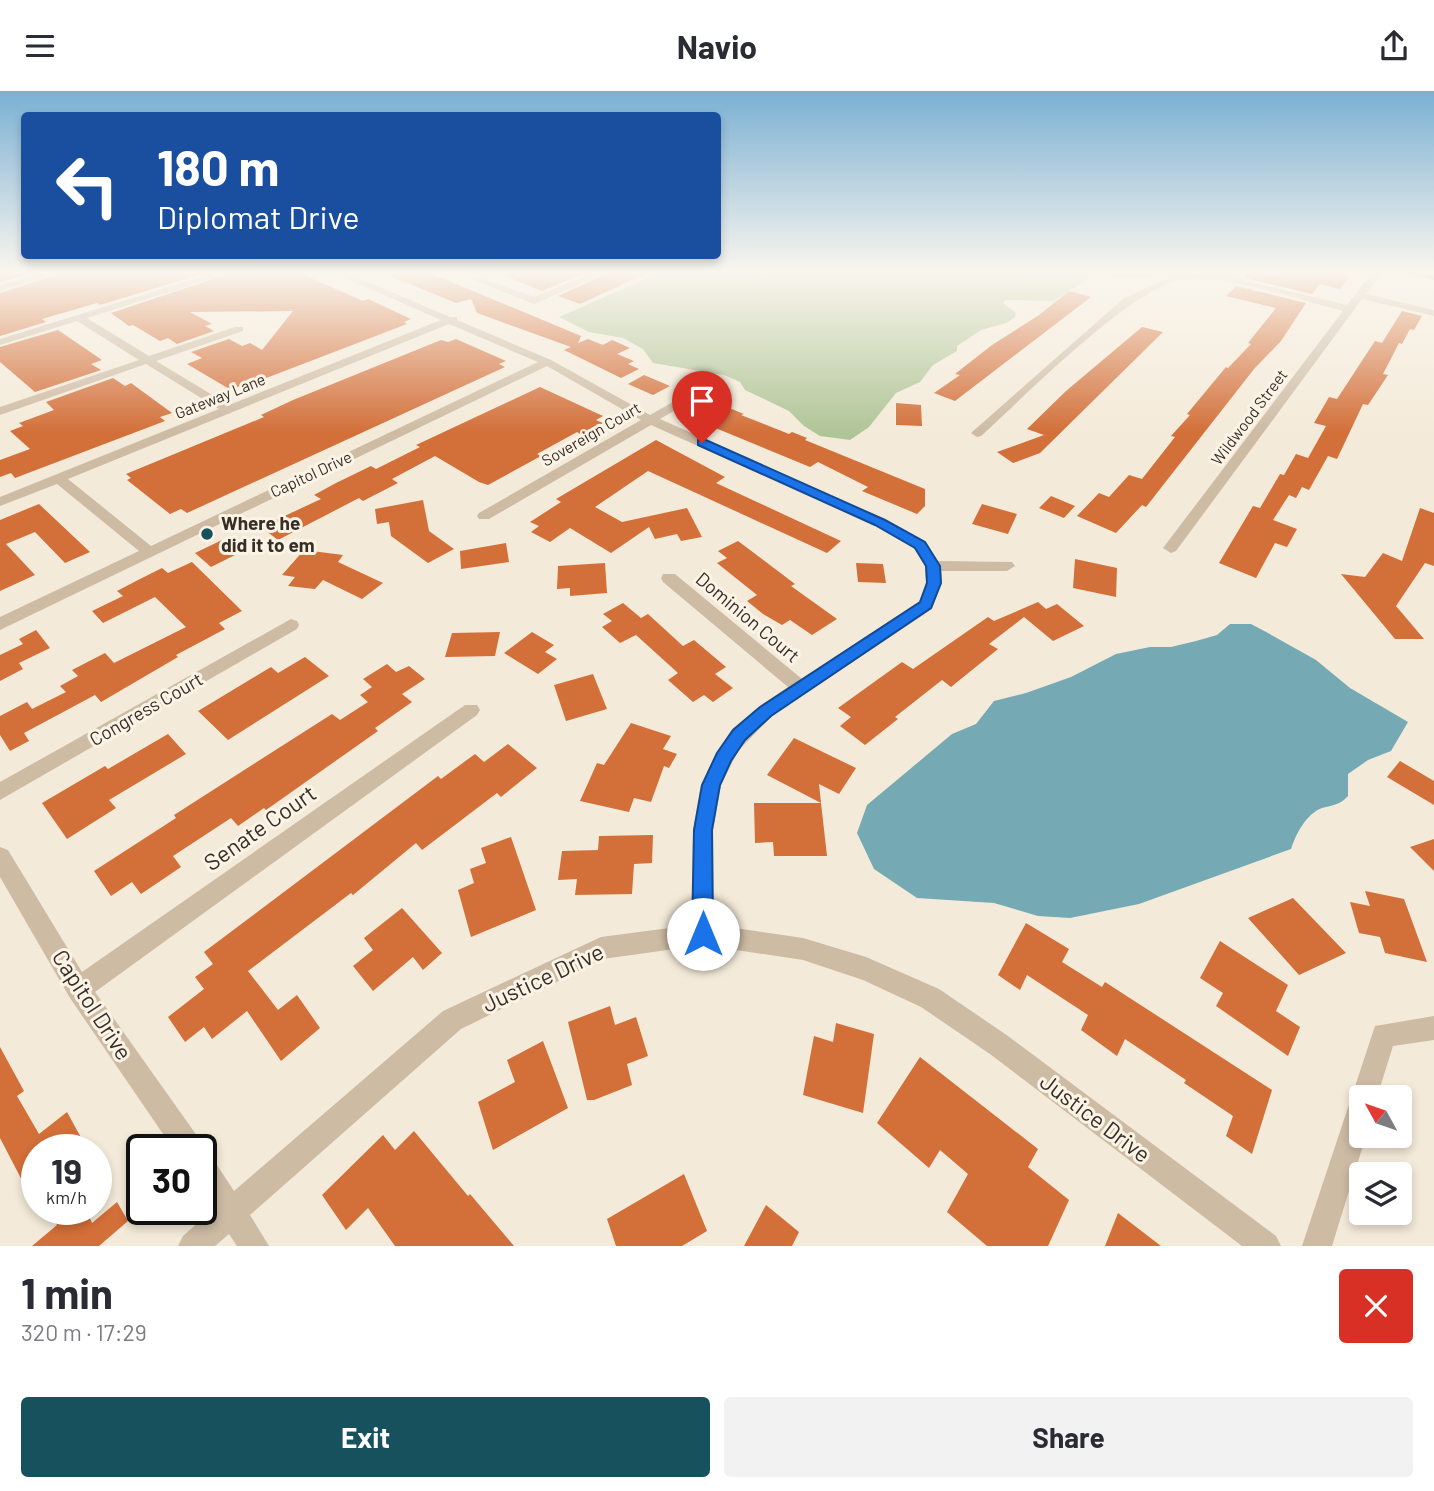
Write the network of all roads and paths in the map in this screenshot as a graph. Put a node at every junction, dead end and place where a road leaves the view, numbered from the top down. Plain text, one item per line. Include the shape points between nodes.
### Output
1 (56, 325) edge
2 (90, 325) edge
3 (441, 325) edge
4 (464, 325) edge
5 (1100, 325) edge
6 (1337, 325) edge
7 (239, 329) dead end
8 (0, 342) edge
9 (146, 360) junction
10 (547, 362) junction
11 (714, 383) dead end
12 (228, 409) junction
13 (0, 411) edge
14 (651, 420) junction
15 (977, 433) dead end
16 (58, 478) junction
17 (0, 502) edge
18 (484, 516) dead end
19 (1171, 548) dead end
20 (148, 551) junction
21 (933, 566) junction
22 (1007, 566) dead end
23 (669, 578) dead end
24 (0, 624) edge
25 (291, 625) dead end
26 (801, 688) junction
27 (471, 710) dead end
28 (0, 792) edge
29 (0, 857) edge
30 (703, 934) junction
31 (79, 989) junction
32 (1434, 1028) edge
33 (1368, 1085) edge
34 (179, 1134) edge
35 (1349, 1146) edge
36 (217, 1189) edge
37 (232, 1210) junction
38 (193, 1246) edge
39 (254, 1246) edge
40 (1266, 1246) edge
41 (1317, 1246) edge

1 - 8 street
2 - 9 street
3 - 12 street, Gateway Lane
4 - 10 street
5 - 15 street
6 - 19 street, Wildwood Street
7 - 9 street
9 - 12 street
9 - 13 street
10 - 14 street
10 - 20 street, Capitol Drive
11 - 14 street, Sovereign Court
12 - 16 street, Gateway Lane
14 - 18 street, Sovereign Court
14 - 21 street via 880,523 920,545
16 - 17 street, Gateway Lane
16 - 20 street
20 - 24 street, Capitol Drive
21 - 22 street
21 - 26 street via 934,583 926,605
23 - 26 street, Dominion Court
25 - 28 street, Congress Court
26 - 30 street via 739,735 711,785 703,830
27 - 31 street, Senate Court
29 - 31 street, Capitol Drive
30 - 37 street, Justice Drive via 601,947 452,1020
30 - 40 street, Justice Drive via 803,949 866,969 930,998
31 - 34 street, Capitol Drive
32 - 33 street via 1384,1035
35 - 41 street
36 - 37 street
37 - 38 street, Justice Drive
37 - 39 street

